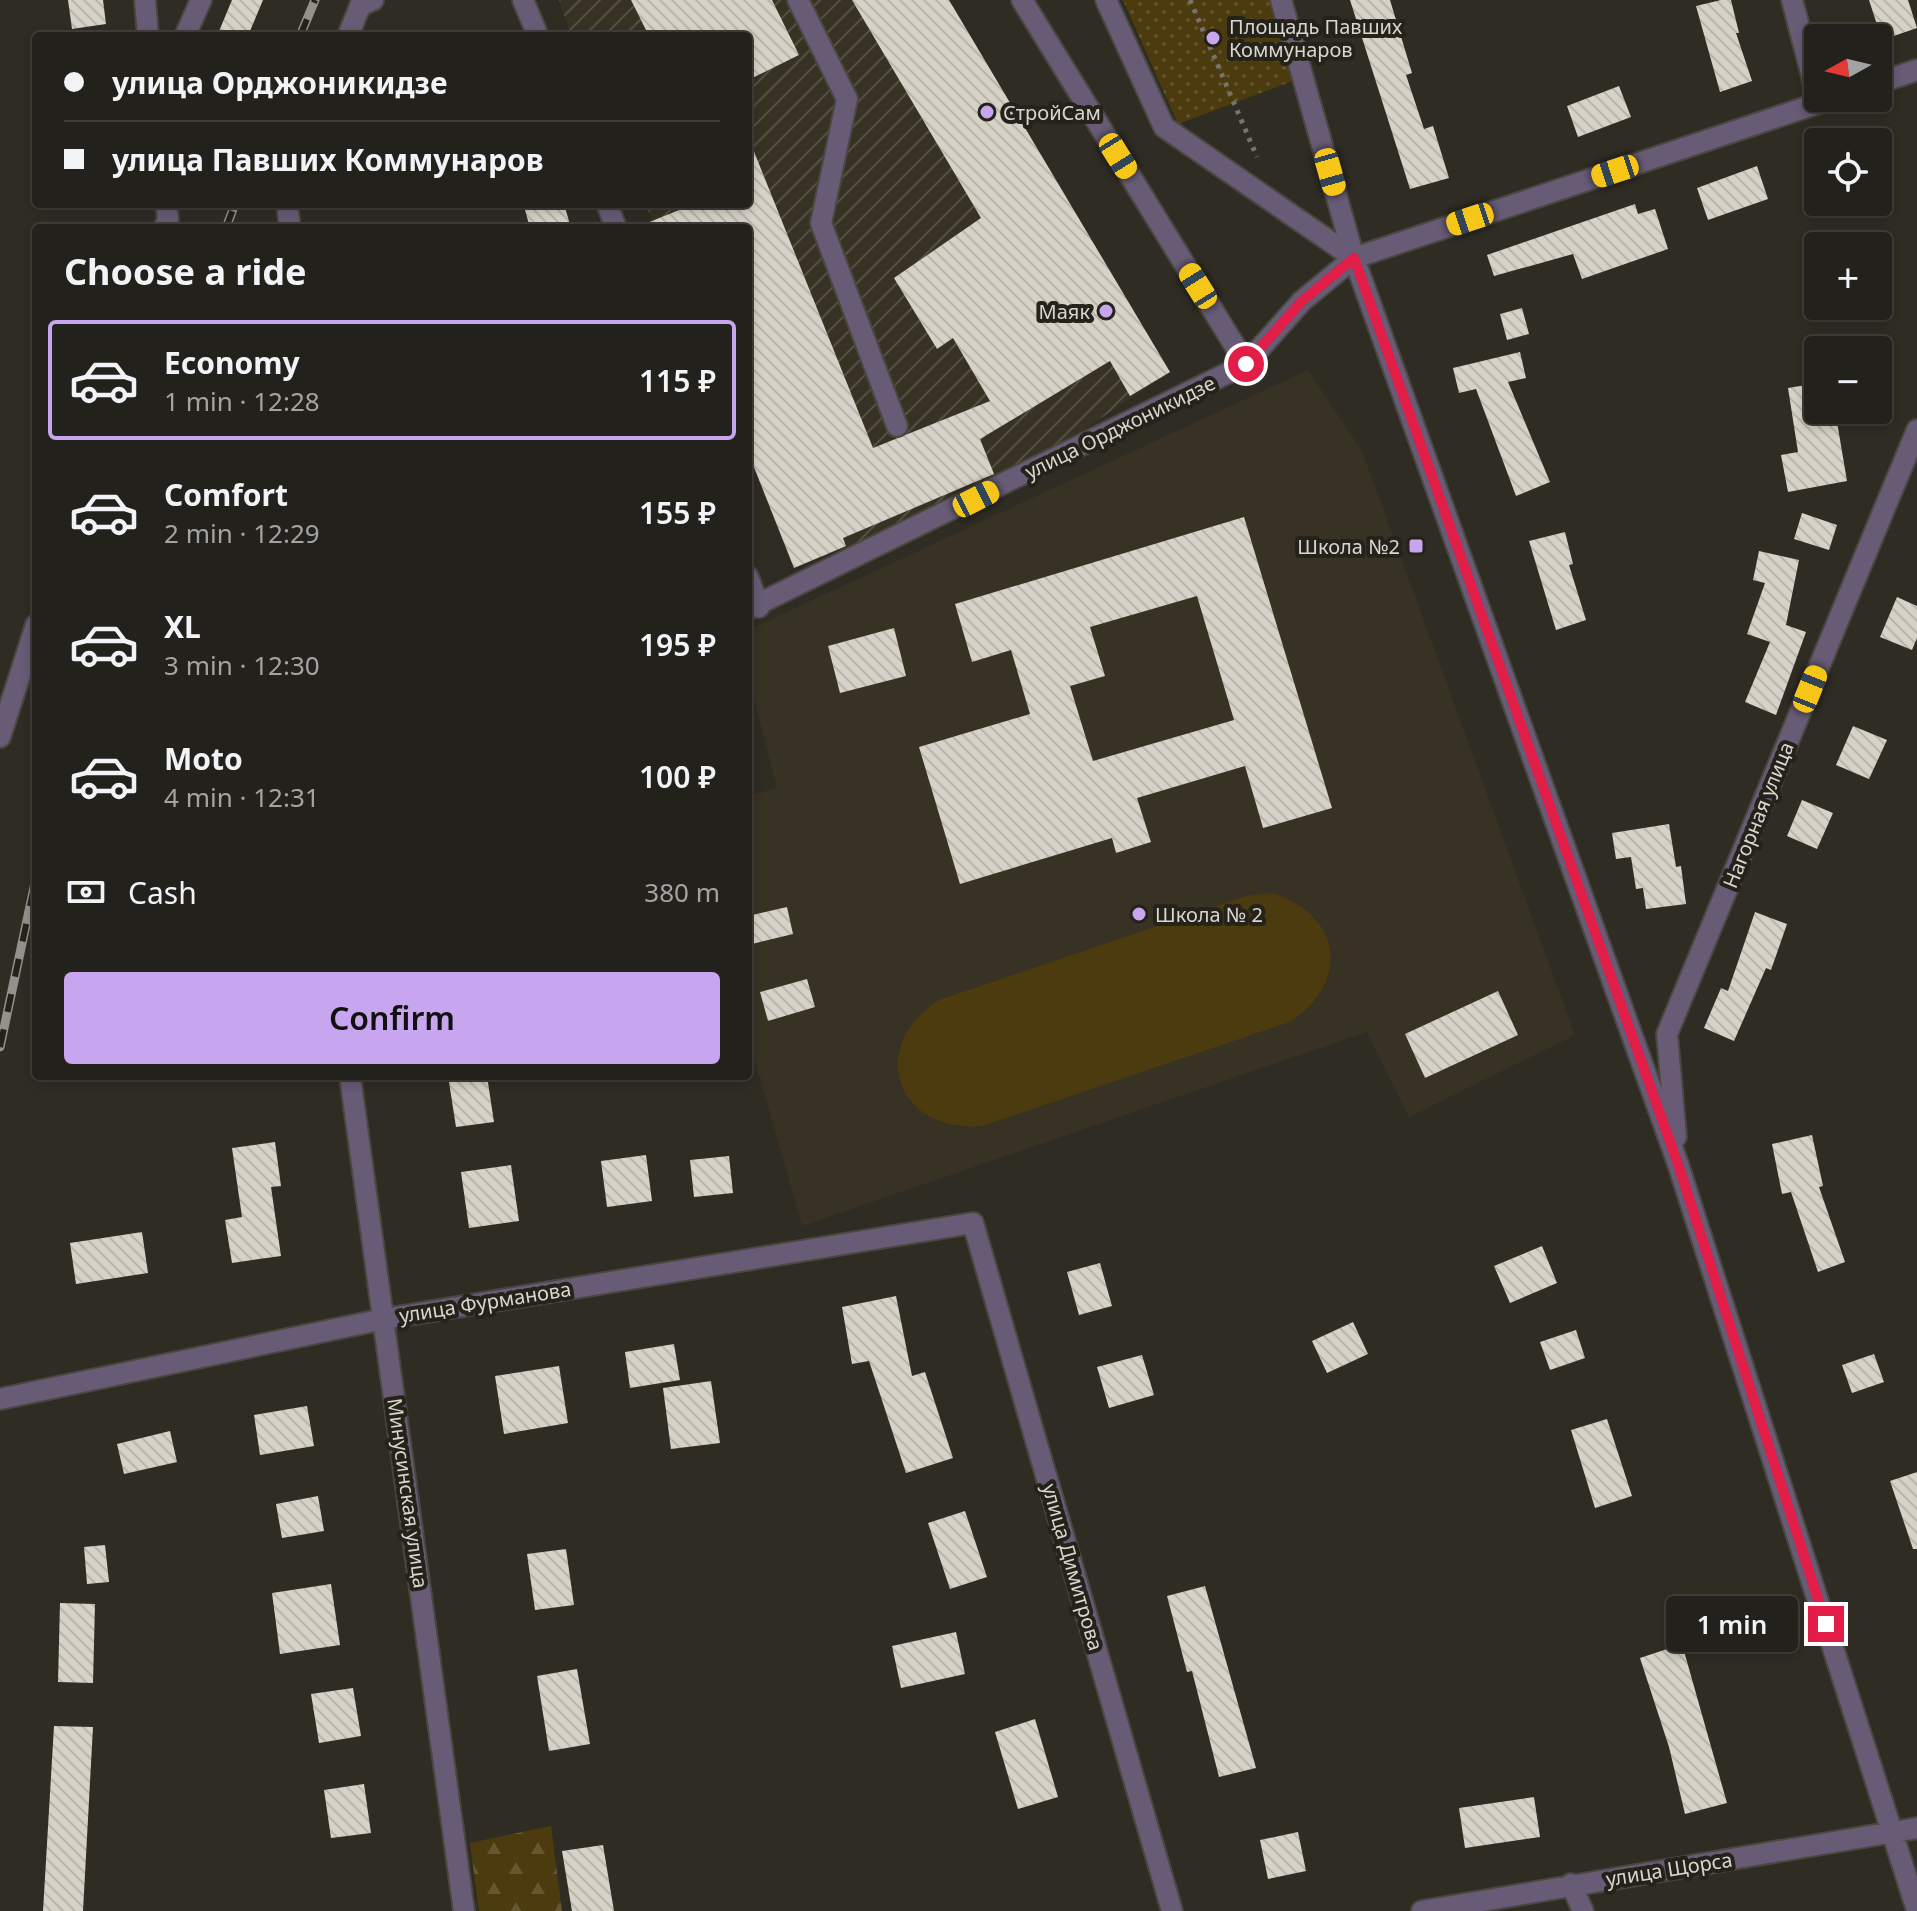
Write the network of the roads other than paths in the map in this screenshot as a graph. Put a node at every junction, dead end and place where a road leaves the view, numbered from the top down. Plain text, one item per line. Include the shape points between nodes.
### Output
1 (145, 0) edge
2 (201, 0) edge
3 (373, 0) edge
4 (523, 0) edge
5 (798, 0) edge
6 (1022, 0) edge
7 (1106, 0) edge
8 (1281, 0) edge
9 (1792, 0) edge
10 (148, 32) edge
11 (187, 32) edge
12 (350, 32) edge
13 (536, 32) edge
14 (1804, 35) edge
15 (1917, 70) edge
16 (1892, 78) edge
17 (1804, 107) edge
18 (1354, 258) junction
19 (1246, 364) junction
20 (897, 426) dead end
21 (1917, 430) edge
22 (754, 608) edge
23 (32, 637) edge
24 (0, 737) edge
25 (351, 1080) edge
26 (1678, 1164) junction
27 (973, 1223) joint
28 (384, 1319) junction
29 (0, 1399) edge
30 (1917, 1828) edge
31 (1892, 1832) junction
32 (1571, 1884) junction
33 (1917, 1910) edge
34 (464, 1911) edge
35 (1172, 1911) edge
36 (1422, 1911) edge
37 (1583, 1911) edge

1 - 10 street
2 - 11 street
3 - 12 street via 360,6
4 - 13 street
5 - 20 street via 847,99 821,223
6 - 19 street
7 - 18 street via 1164,127
8 - 18 street
9 - 14 street
15 - 16 street
17 - 18 street, улица Орджоникидзе
18 - 19 street, улица Орджоникидзе via 1302,301
18 - 26 street
19 - 22 street, улица Орджоникидзе
21 - 26 street, Нагорная улица via 1667,1034
23 - 24 street
25 - 28 street, Минусинская улица
26 - 31 street
27 - 28 street, улица Фурманова
27 - 35 street, улица Димитрова
28 - 29 street, улица Фурманова
28 - 34 street, Минусинская улица
30 - 31 street, улица Щорса
31 - 32 street, улица Щорса
31 - 33 street
32 - 36 street, улица Щорса
32 - 37 street

